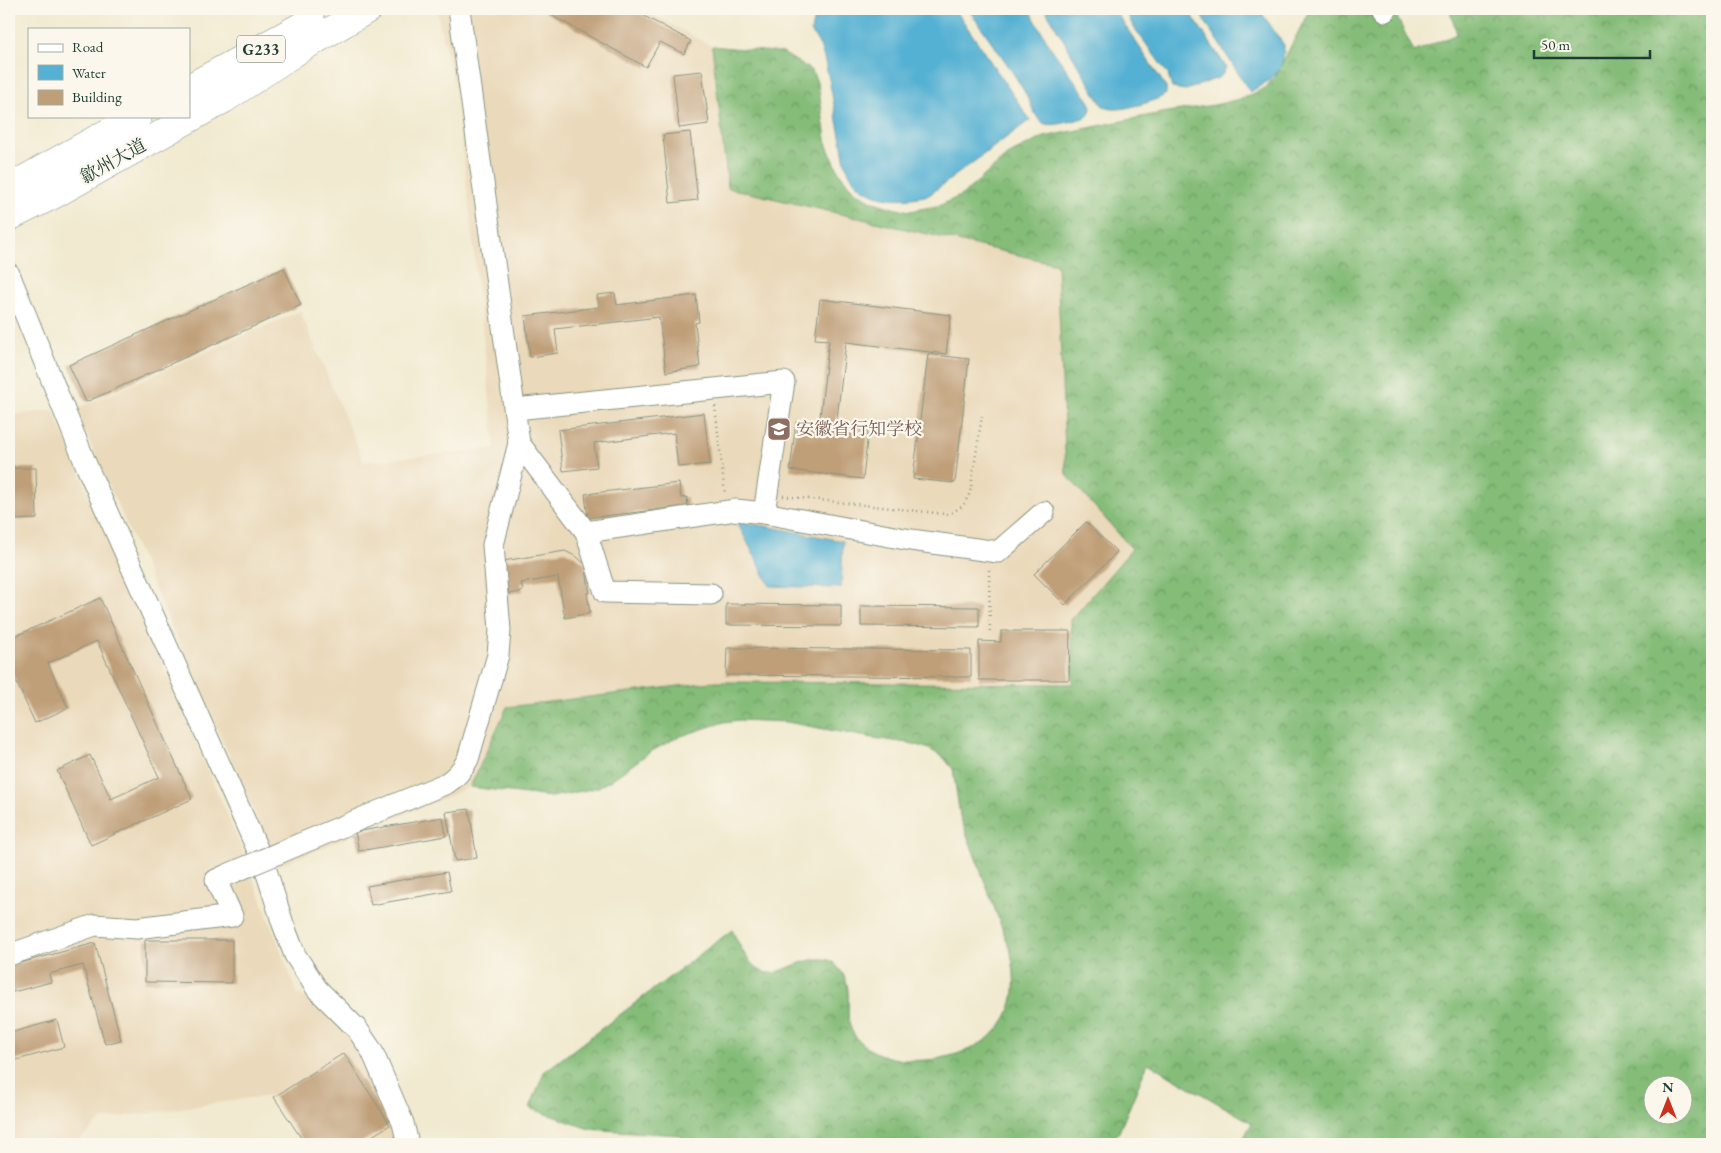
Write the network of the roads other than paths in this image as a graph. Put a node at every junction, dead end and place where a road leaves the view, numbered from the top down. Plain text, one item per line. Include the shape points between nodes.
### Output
1 (332, 9) edge
2 (368, 9) edge
3 (459, 9) edge
4 (190, 87) edge
5 (134, 118) edge
6 (190, 118) edge
7 (190, 118) edge
8 (9, 188) edge
9 (9, 217) edge
10 (9, 277) edge
11 (515, 409) junction
12 (519, 442) junction
13 (765, 504) junction
14 (1044, 512) dead end
15 (586, 532) junction
16 (711, 594) dead end
17 (9, 956) edge
18 (408, 1144) edge

1 - 4 highway, G233
2 - 7 highway, 歙州大道 / G233
3 - 11 street
5 - 8 highway, 歙州大道
6 - 9 highway, 歙州大道 / G233
10 - 18 street via 87,467 264,864 295,955 317,989 357,1029 372,1051 400,1115
11 - 12 street
11 - 13 street via 784,382
12 - 15 street
12 - 17 street, bridge via 493,545 500,630 498,655 464,766 454,778 216,880 232,916 137,928 94,925
13 - 14 street via 911,540 998,552
13 - 15 street
15 - 16 street via 605,592

